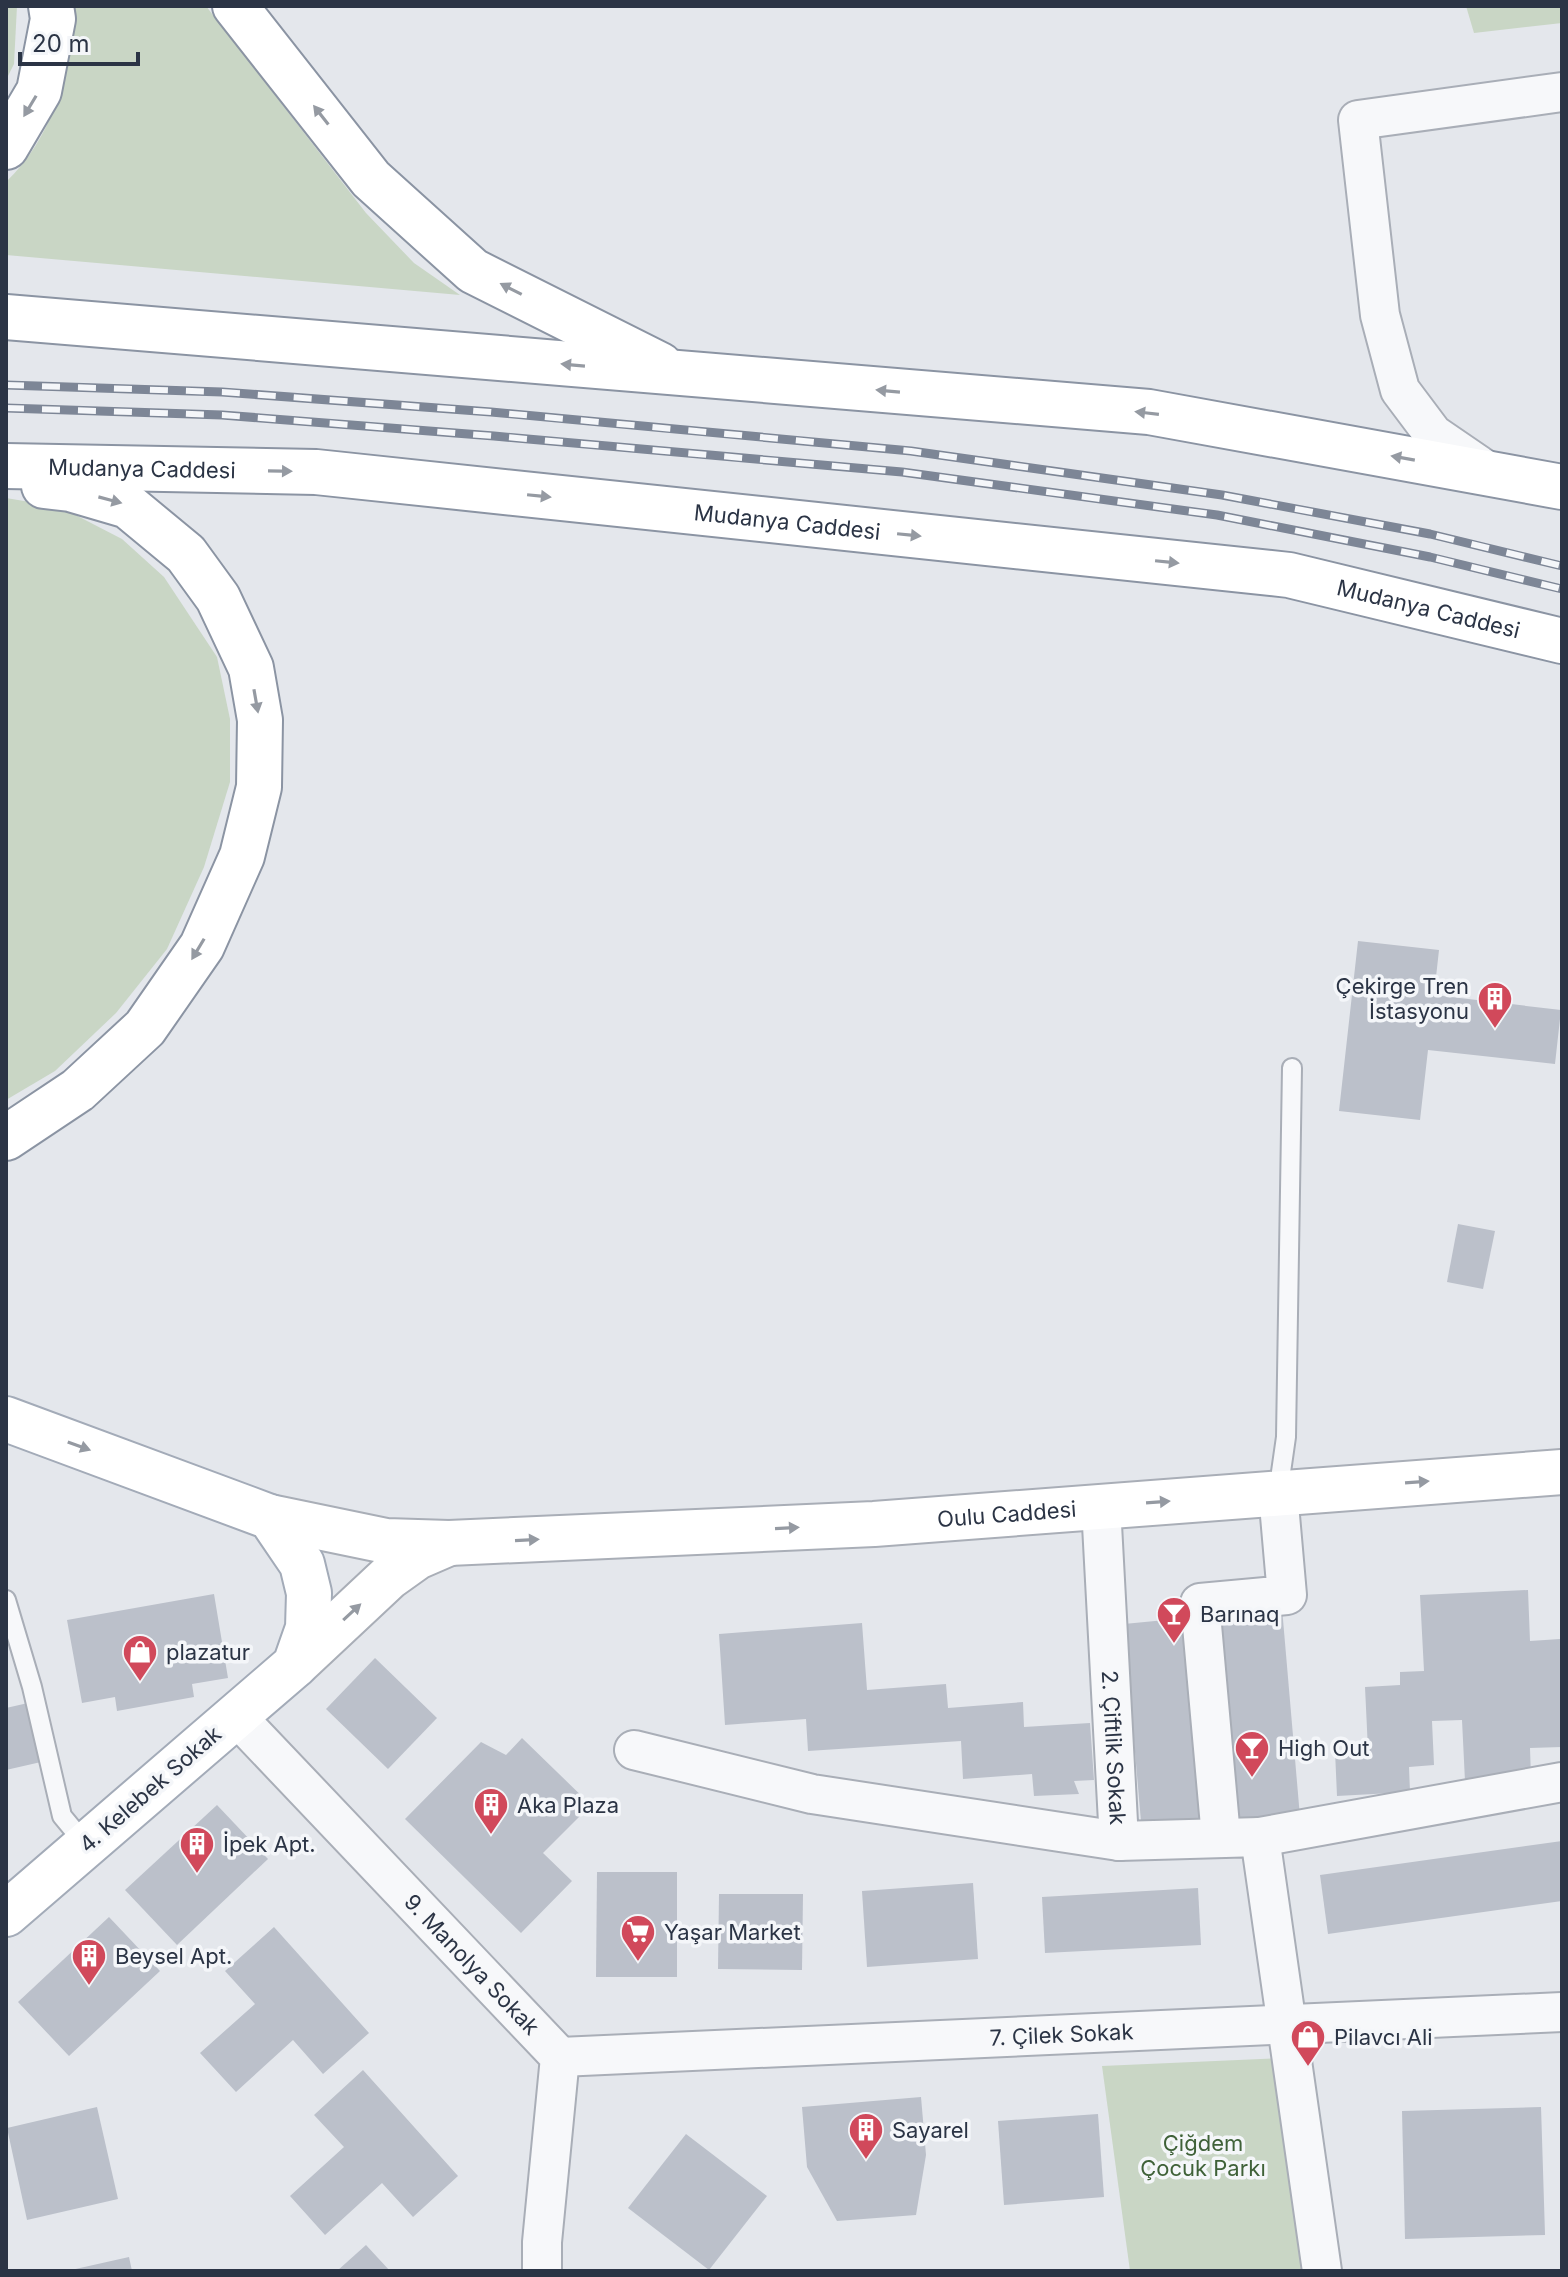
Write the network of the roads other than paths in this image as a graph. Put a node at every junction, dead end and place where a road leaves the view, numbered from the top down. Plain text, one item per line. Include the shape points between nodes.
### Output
1 (51, 6) edge
2 (235, 6) edge
3 (1562, 92) edge
4 (6, 147) edge
5 (6, 317) edge
6 (680, 375) junction
7 (6, 466) edge
8 (1493, 474) junction
9 (6, 482) edge
10 (1562, 487) edge
11 (1562, 641) edge
12 (1292, 1068) dead end
13 (6, 1138) edge
14 (6, 1419) edge
15 (1562, 1472) edge
16 (1278, 1493) junction
17 (1101, 1506) junction
18 (270, 1517) junction
19 (449, 1543) junction
20 (6, 1600) edge
21 (295, 1665) junction
22 (235, 1715) junction
23 (634, 1750) dead end
24 (1562, 1782) edge
25 (1221, 1837) junction
26 (1260, 1837) junction
27 (1119, 1841) junction
28 (86, 1845) junction
29 (6, 1914) edge
30 (1562, 2012) edge
31 (1288, 2023) junction
32 (560, 2057) junction
33 (542, 2271) edge
34 (1322, 2271) edge

1 -> 4 main road via 39,91
6 -> 2 main road via 473,271 371,179
3 - 8 street via 1358,120 1380,315 1400,390 1433,434
6 -> 5 main road
8 -> 6 main road via 1149,412
7 -> 11 main road, Mudanya Caddesi via 316,472 1273,573
8 - 10 main road
9 -> 13 main road via 70,489 128,506 186,554 218,598 251,668 260,720 259,787 242,856 202,946 145,1028 78,1090
12 - 16 lane via 1286,1437
14 -> 18 main road, Oulu Caddesi
16 -> 15 main road, Oulu Caddesi
17 -> 16 main road, Oulu Caddesi
16 - 25 street via 1287,1595 1200,1603
19 -> 17 main road, Oulu Caddesi via 874,1524
17 - 27 street, 2. Çiftlik Sokak
18 - 19 main road, Oulu Caddesi via 386,1541
18 - 21 main road via 302,1564 309,1593 308,1628
21 -> 19 main road, 4. Kelebek Sokak via 389,1577
20 - 28 lane via 62,1816
21 - 22 main road, 4. Kelebek Sokak
22 - 28 main road, 4. Kelebek Sokak
22 - 32 street, 9. Manolya Sokak
23 - 27 street via 812,1794
24 - 26 street, 2. Çiftlik Sokak
25 - 26 street, 2. Çiftlik Sokak
25 - 27 street, 2. Çiftlik Sokak
26 - 31 street
28 - 29 main road, 4. Kelebek Sokak
30 - 31 street, 7. Çilek Sokak
31 - 32 street, 7. Çilek Sokak
31 - 34 street
32 - 33 street

